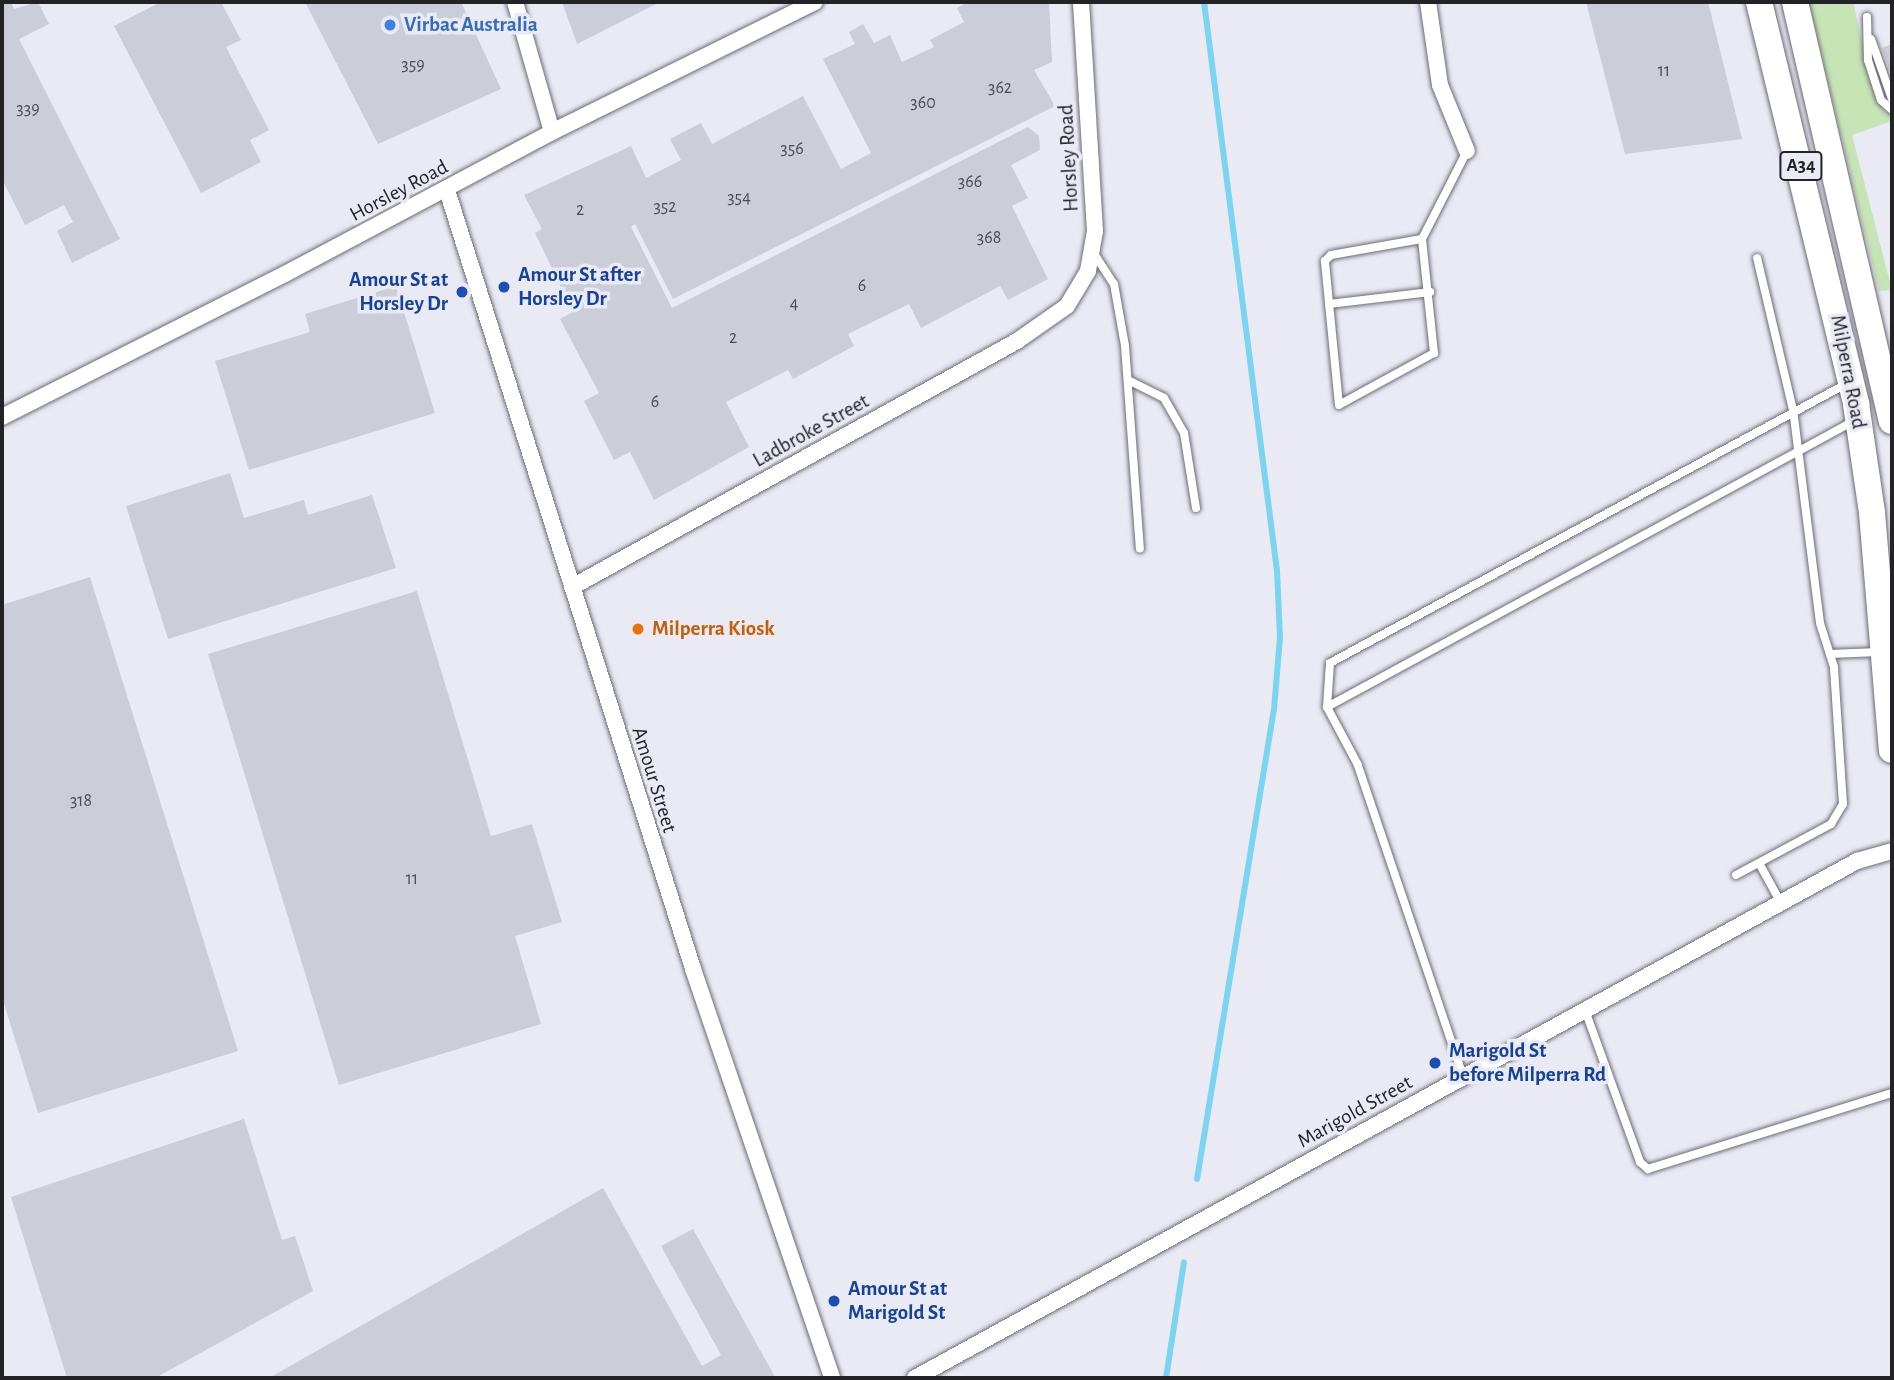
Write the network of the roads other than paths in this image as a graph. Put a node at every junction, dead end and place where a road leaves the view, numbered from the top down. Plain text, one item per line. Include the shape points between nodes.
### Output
1 (515, 2) edge
2 (815, 2) edge
3 (1081, 2) edge
4 (1428, 2) edge
5 (1759, 2) edge
6 (1795, 2) edge
7 (1867, 17) dead end
8 (1870, 31) junction
9 (1892, 99) edge
10 (1892, 110) edge
11 (552, 132) junction
12 (1467, 151) joint
13 (447, 190) junction
14 (1422, 239) junction
15 (1093, 252) junction
16 (1757, 258) dead end
17 (1430, 292) junction
18 (1329, 304) junction
19 (1068, 306) joint
20 (1128, 380) junction
21 (1852, 382) junction
22 (1793, 410) junction
23 (2, 417) edge
24 (1858, 419) junction
25 (1892, 421) edge
26 (1797, 450) junction
27 (1196, 508) dead end
28 (1140, 548) dead end
29 (572, 587) junction
30 (1883, 652) junction
31 (1830, 654) junction
32 (1327, 707) junction
33 (1892, 750) edge
34 (1892, 851) edge
35 (1759, 863) junction
36 (1736, 875) dead end
37 (1781, 903) junction
38 (1585, 1010) junction
39 (1463, 1076) junction
40 (1892, 1093) edge
41 (832, 1378) edge
42 (915, 1378) edge

1 - 11 street
2 - 11 street, Horsley Road
3 - 15 street, Horsley Road
4 - 12 street via 1440,85
5 - 21 highway, Milperra Road / A34
6 - 25 highway, Milperra Road / A34
7 - 8 lane
8 - 9 lane
8 - 10 lane via 1868,60 1881,100
11 - 13 street, Horsley Road
12 - 14 lane
13 - 23 street, Horsley Road
13 - 29 street, Amour Street
14 - 17 lane
14 - 18 lane via 1331,255 1325,261
15 - 19 street, Horsley Road
15 - 20 lane via 1114,284
16 - 22 lane
17 - 18 lane
17 - 18 lane via 1434,353 1339,405
19 - 29 street, Ladbroke Street via 1017,341
20 - 27 lane via 1164,398 1184,433
20 - 28 lane
21 - 22 lane
21 - 24 highway, Milperra Road / A34
22 - 26 lane
22 - 32 lane via 1335,659 1328,668
24 - 26 lane
24 - 30 highway, Milperra Road / A34 via 1872,513
26 - 31 lane via 1820,623
26 - 32 lane
29 - 41 street, Amour Street via 693,969
30 - 31 lane
30 - 33 highway, Milperra Road / A34
31 - 35 lane via 1835,667 1841,813 1830,824
32 - 39 lane via 1358,765
34 - 37 street, Marigold Street via 1857,861
35 - 36 lane
35 - 37 lane
37 - 38 street, Marigold Street
38 - 39 street, Marigold Street
38 - 40 lane via 1640,1162 1648,1169
39 - 42 street, Marigold Street

